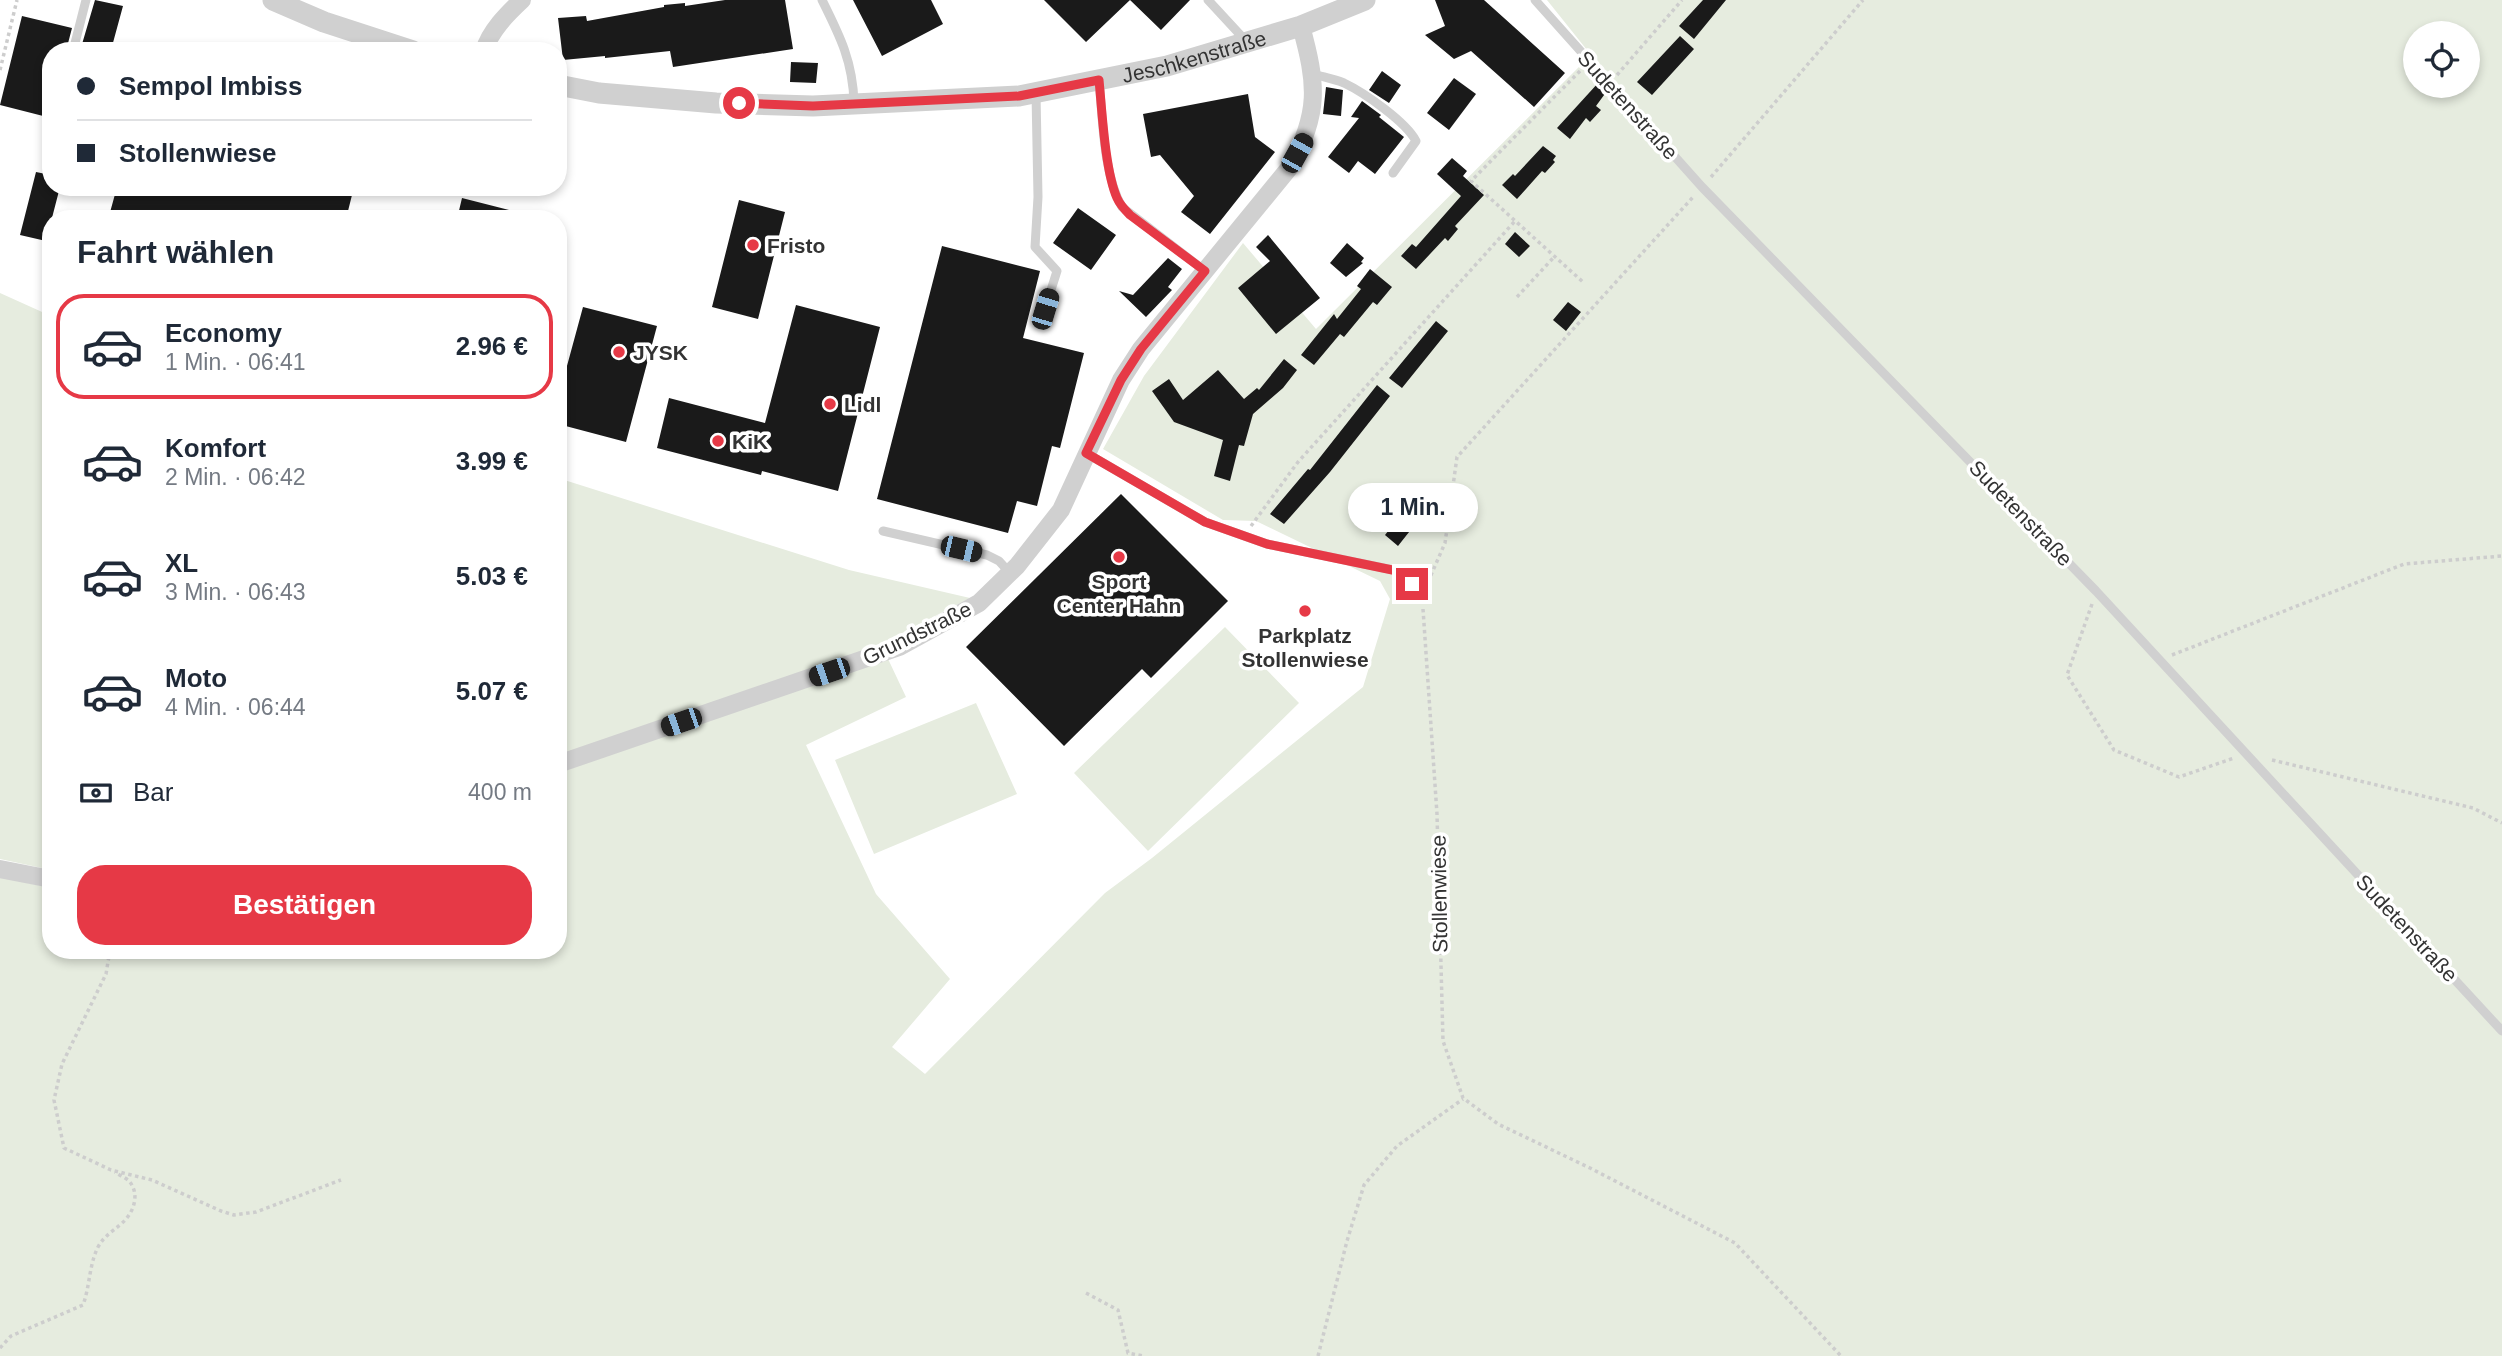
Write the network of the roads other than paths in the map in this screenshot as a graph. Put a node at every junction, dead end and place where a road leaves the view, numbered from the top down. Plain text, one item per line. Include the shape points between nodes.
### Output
1 (86, 0) edge
2 (273, 0) edge
3 (522, 0) edge
4 (822, 0) edge
5 (1208, 0) edge
6 (1365, 0) edge
7 (1535, 0) edge
8 (1301, 26) junction
9 (75, 42) edge
10 (385, 42) edge
11 (487, 42) edge
12 (1247, 42) junction
13 (1312, 74) junction
14 (1099, 80) junction
15 (567, 87) edge
16 (1036, 92) junction
17 (854, 104) junction
18 (1392, 173) dead end
19 (1205, 271) junction
20 (1045, 309) dead end
21 (1086, 453) junction
22 (883, 531) dead end
23 (1010, 573) junction
24 (1422, 595) road end
25 (567, 761) edge
26 (0, 869) edge
27 (42, 877) edge
28 (2502, 1031) edge

1 - 9 lane
2 - 10 street
3 - 11 street
4 - 17 lane via 849,57
5 - 12 lane
6 - 8 street, Jeschkenstraße
7 - 28 lane, Sudetenstraße via 1702,187 2087,581
8 - 12 street, Jeschkenstraße
8 - 13 street, Grundstraße
12 - 14 street, Jeschkenstraße
13 - 18 lane via 1356,89 1411,131 1416,141
13 - 19 street, Grundstraße via 1312,111 1305,139 1290,167
14 - 16 street, Jeschkenstraße
14 - 19 lane via 1108,159 1122,207
15 - 17 street, Jeschkenstraße via 716,103
16 - 17 street, Jeschkenstraße
16 - 20 lane via 1035,247 1056,271
19 - 21 street, Grundstraße via 1141,349
21 - 23 street, Grundstraße via 1061,510
21 - 24 lane via 1205,522 1267,544 1402,572
22 - 23 lane via 987,555
23 - 25 street, Grundstraße via 979,603 899,647
26 - 27 street

